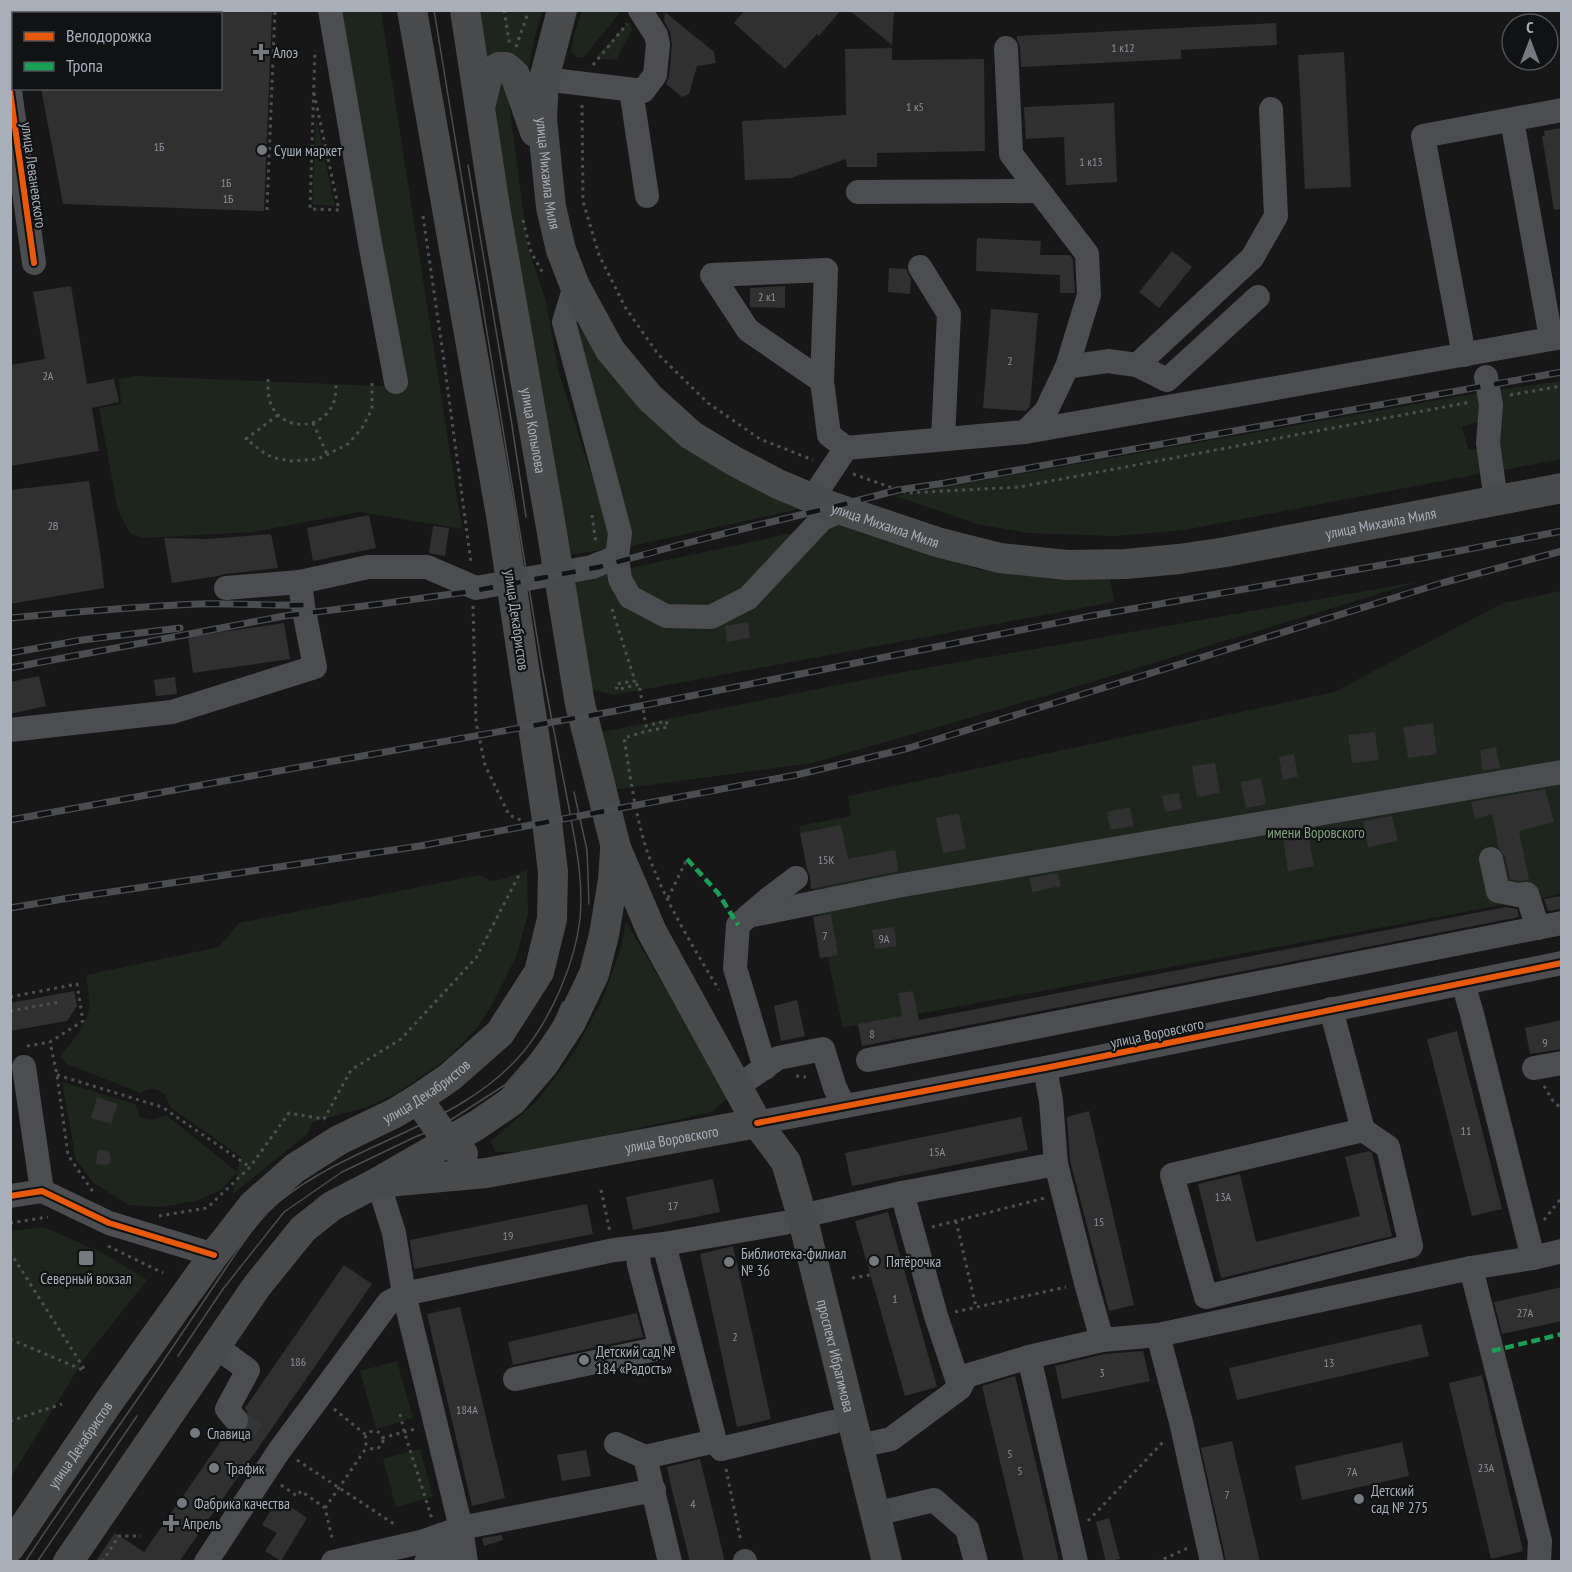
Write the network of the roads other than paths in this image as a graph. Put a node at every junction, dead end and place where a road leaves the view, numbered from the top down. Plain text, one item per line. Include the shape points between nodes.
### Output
1 (330, 10) edge
2 (412, 10) edge
3 (465, 10) edge
4 (562, 10) edge
5 (640, 10) edge
6 (1006, 48) dead end
7 (544, 79) junction
8 (631, 90) junction
9 (10, 91) edge
10 (1271, 109) dead end
11 (479, 110) junction
12 (1562, 110) edge
13 (1512, 120) junction
14 (545, 161) junction
15 (1039, 191) junction
16 (858, 192) dead end
17 (647, 196) dead end
18 (34, 262) dead end
19 (920, 267) dead end
20 (576, 286) junction
21 (1258, 297) dead end
22 (1556, 338) edge
23 (1464, 355) junction
24 (1137, 365) junction
25 (1067, 367) junction
26 (1486, 377) dead end
27 (822, 381) junction
28 (396, 382) dead end
29 (1025, 432) junction
30 (943, 438) junction
31 (846, 448) junction
32 (1562, 488) edge
33 (812, 499) junction
34 (1496, 501) junction
35 (842, 510) junction
36 (617, 557) junction
37 (300, 582) junction
38 (226, 588) dead end
39 (10, 729) edge
40 (1562, 772) edge
41 (616, 848) junction
42 (1491, 859) dead end
43 (796, 878) dead end
44 (748, 916) junction
45 (1550, 926) edge
46 (1562, 963) edge
47 (1462, 983) junction
48 (1331, 1009) junction
49 (22, 1057) road end
50 (868, 1060) dead end
51 (1562, 1063) edge
52 (765, 1068) junction
53 (1045, 1068) junction
54 (1534, 1068) road end
55 (737, 1087) junction
56 (418, 1099) junction
57 (844, 1106) junction
58 (757, 1123) junction
59 (1363, 1130) junction
60 (448, 1142) junction
61 (1056, 1164) junction
62 (486, 1173) junction
63 (378, 1182) junction
64 (42, 1191) junction
65 (902, 1193) junction
66 (10, 1196) edge
67 (793, 1219) junction
68 (664, 1244) junction
69 (625, 1249) junction
70 (1562, 1251) edge
71 (214, 1255) junction
72 (1533, 1258) junction
73 (1471, 1268) junction
74 (404, 1294) junction
75 (1158, 1335) junction
76 (1102, 1340) junction
77 (215, 1346) junction
78 (1029, 1357) junction
79 (515, 1379) dead end
80 (960, 1388) junction
81 (236, 1420) dead end
82 (833, 1422) junction
83 (616, 1444) dead end
84 (718, 1445) junction
85 (860, 1446) junction
86 (645, 1457) junction
87 (654, 1490) junction
88 (875, 1514) junction
89 (461, 1528) junction
90 (10, 1546) edge
91 (428, 1546) edge
92 (1210, 1550) edge
93 (1074, 1556) edge
94 (465, 1557) edge
95 (212, 1559) edge
96 (335, 1561) edge
97 (68, 1562) edge
98 (670, 1562) edge
99 (868, 1562) edge
100 (887, 1562) edge
101 (976, 1562) edge
102 (1539, 1562) edge

1 - 28 street
2 - 56 main road, улица Декабристов via 515,598 553,872 552,919 539,972 500,1033
3 - 11 main road, улица Копылова
4 - 7 main road, улица Михаила Миля
5 - 8 street via 656,35 655,75 643,92
6 - 15 street via 1011,154
7 - 8 street
7 - 14 main road, улица Михаила Миля
8 - 17 street
9 - 18 street, улица Леваневского
10 - 24 street via 1276,216 1252,258
11 - 14 main road via 491,72 499,67 512,70
11 - 41 main road, улица Копылова via 580,704
12 - 13 street
13 - 22 street
13 - 23 street via 1423,136
14 - 20 main road, улица Михаила Миля via 561,250
15 - 16 street
15 - 25 street via 1087,254 1089,295
19 - 30 street via 949,314
20 - 33 main road, улица Михаила Миля via 610,350 650,398 691,435
20 - 36 street via 564,322 620,533
21 - 24 street via 1167,380
22 - 23 street
23 - 29 street
24 - 25 street via 1108,362
25 - 29 street via 1046,411
26 - 34 street via 1491,405 1488,444
27 - 27 street via 747,330 711,275 826,270
27 - 31 street via 829,435
29 - 30 street
30 - 31 street
31 - 33 street
32 - 34 main road, улица Михаила Миля
33 - 35 main road, улица Михаила Миля
34 - 35 main road, улица Михаила Миля via 1227,552 1126,564 1078,565 1000,558 937,542
35 - 36 street via 822,519 748,598 711,617 666,616 630,597 620,579
36 - 37 street via 591,567 474,587 427,567 368,567
37 - 38 street
37 - 39 street via 315,667 172,712
40 - 44 street via 909,884
41 - 55 main road, проспект Ибрагимова via 652,932
41 - 60 main road via 604,935 594,974 571,1022 543,1065 512,1101
42 - 45 street via 1498,891 1527,894
43 - 44 street
44 - 52 street via 738,925 735,968
45 - 50 street
46 - 47 street, улица Воровского
47 - 48 street, улица Воровского
47 - 72 street
48 - 53 street, улица Воровского
48 - 59 street
49 - 64 street
51 - 54 street
52 - 55 street
52 - 57 street via 778,1058 823,1050
53 - 57 street, улица Воровского
53 - 61 street
55 - 58 main road, проспект Ибрагимова
56 - 60 main road
56 - 71 main road, улица Декабристов via 295,1168 253,1205
57 - 58 street, улица Воровского
58 - 62 main road, улица Воровского
58 - 67 main road, проспект Ибрагимова
59 - 59 street via 1388,1147 1411,1246 1206,1297 1172,1175
60 - 62 main road
60 - 63 main road
61 - 65 street
61 - 76 street
62 - 63 main road, улица Воровского
63 - 74 street via 394,1233
63 - 77 main road via 332,1206 303,1229
64 - 66 street
64 - 71 street via 109,1223
65 - 67 street
65 - 80 street
67 - 68 street
67 - 82 main road, проспект Ибрагимова
67 - 85 main road, проспект Ибрагимова
68 - 69 street
68 - 84 street
69 - 74 street
69 - 79 street via 639,1265 661,1348
70 - 72 street
71 - 90 main road, улица Декабристов
72 - 73 street
73 - 75 street
73 - 102 street via 1540,1541
74 - 89 street
74 - 95 street via 389,1302 318,1397 275,1446 264,1474
75 - 76 street
75 - 92 street
76 - 78 street
77 - 81 street via 248,1370 227,1409
77 - 97 main road
78 - 80 street via 966,1376
78 - 93 street
80 - 85 street via 891,1439
82 - 84 street
82 - 99 main road, проспект Ибрагимова
83 - 86 street
84 - 86 street
85 - 88 main road, проспект Ибрагимова
86 - 87 street
87 - 89 street
87 - 98 street
88 - 100 main road, проспект Ибрагимова
88 - 101 street via 934,1500 967,1529
89 - 91 street
89 - 94 street
91 - 94 street
91 - 96 street

